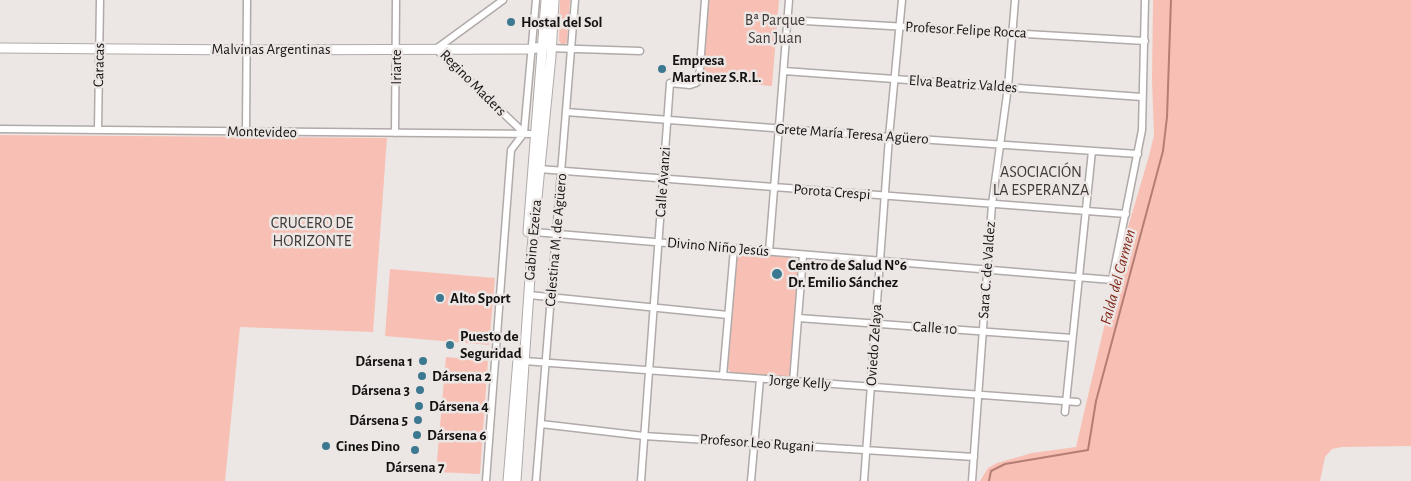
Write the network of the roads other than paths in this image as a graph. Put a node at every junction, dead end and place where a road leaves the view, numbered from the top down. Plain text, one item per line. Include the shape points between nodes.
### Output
1 (100, 0) edge
2 (247, 0) edge
3 (396, 0) edge
4 (503, 0) edge
5 (536, 0) edge
6 (546, 0) edge
7 (554, 0) edge
8 (575, 0) edge
9 (705, 0) edge
10 (789, 0) edge
11 (902, 0) edge
12 (1015, 0) edge
13 (1145, 0) edge
14 (788, 20) junction
15 (900, 27) junction
16 (1011, 33) junction
17 (1145, 41) junction
18 (542, 47) junction
19 (0, 48) edge
20 (99, 48) junction
21 (551, 48) junction
22 (571, 48) junction
23 (396, 49) junction
24 (436, 49) junction
25 (530, 49) junction
26 (246, 50) junction
27 (640, 51) dead end
28 (784, 71) junction
29 (895, 79) junction
30 (1008, 87) junction
31 (1142, 97) junction
32 (566, 112) junction
33 (667, 120) junction
34 (0, 129) edge
35 (779, 129) junction
36 (98, 130) junction
37 (246, 131) junction
38 (395, 133) junction
39 (524, 133) junction
40 (535, 134) junction
41 (889, 137) junction
42 (999, 145) junction
43 (1092, 151) junction
44 (1138, 154) junction
45 (539, 169) junction
46 (561, 171) junction
47 (663, 179) junction
48 (774, 187) junction
49 (885, 196) junction
50 (992, 204) junction
51 (1085, 211) junction
52 (1126, 214) junction
53 (534, 232) junction
54 (556, 234) junction
55 (658, 242) junction
56 (734, 249) junction
57 (769, 252) junction
58 (803, 255) junction
59 (880, 261) junction
60 (987, 270) junction
61 (1079, 277) junction
62 (529, 295) junction
63 (551, 298) junction
64 (654, 308) junction
65 (728, 315) junction
66 (798, 318) junction
67 (876, 324) junction
68 (982, 332) junction
69 (1072, 338) junction
70 (524, 361) junction
71 (546, 363) junction
72 (649, 370) junction
73 (723, 376) junction
74 (760, 379) junction
75 (793, 382) junction
76 (871, 387) junction
77 (978, 395) junction
78 (1066, 401) junction
79 (1077, 402) dead end
80 (1065, 412) dead end
81 (541, 424) junction
82 (644, 436) junction
83 (754, 443) junction
84 (866, 451) junction
85 (974, 457) junction
86 (486, 481) edge
87 (508, 481) edge
88 (516, 481) edge
89 (536, 481) edge
90 (641, 481) edge
91 (751, 481) edge
92 (864, 481) edge
93 (972, 481) edge

1 - 20 street, Caracas
2 - 26 street
3 - 23 street, Iriarte
4 - 24 street, Regino Maders
5 - 25 street
6 - 18 main road, Gabino Ezeiza
7 - 21 main road, Gabino Ezeiza
8 - 22 street, Celestina M. de Agüero
9 - 33 street, Calle Avanzi via 699,80 690,84 670,83
10 - 14 street
11 - 15 street, Oviedo Zelaya
12 - 16 street, Sara C. de Valdez
13 - 17 street
14 - 15 street, Profesor Felipe Rocca
14 - 28 street
15 - 16 street, Profesor Felipe Rocca
15 - 29 street, Oviedo Zelaya
16 - 17 street, Profesor Felipe Rocca
16 - 30 street, Sara C. de Valdez
17 - 31 street
18 - 21 street
18 - 25 main road, Malvinas Argentinas
18 - 40 main road, Gabino Ezeiza
19 - 20 main road, Malvinas Argentinas
20 - 26 main road, Malvinas Argentinas
20 - 36 street, Caracas
21 - 22 street
21 - 45 main road, Gabino Ezeiza
22 - 27 street
22 - 32 street, Celestina M. de Agüero
23 - 24 main road, Malvinas Argentinas
23 - 26 main road, Malvinas Argentinas
23 - 38 street, Iriarte
24 - 25 main road, Malvinas Argentinas
24 - 39 street, Regino Maders
25 - 39 street
26 - 37 street
28 - 29 street, Elva Beatriz Valdes
28 - 35 street
29 - 30 street, Elva Beatriz Valdes
29 - 41 street, Oviedo Zelaya
30 - 31 street, Elva Beatriz Valdes
30 - 42 street, Sara C. de Valdez
31 - 44 street
32 - 33 street, Grete María Teresa Agüero
32 - 46 street, Celestina M. de Agüero
33 - 35 street, Grete María Teresa Agüero
33 - 47 street, Calle Avanzi
34 - 36 street, Montevideo
35 - 41 street, Grete María Teresa Agüero
35 - 48 street
36 - 37 street, Montevideo
37 - 38 street, Montevideo
38 - 39 street, Montevideo
39 - 40 street, Montevideo
39 - 86 street via 511,150
40 - 87 main road, Gabino Ezeiza
41 - 42 street, Grete María Teresa Agüero
41 - 49 street, Oviedo Zelaya
42 - 43 street, Grete María Teresa Agüero
42 - 50 street, Sara C. de Valdez
43 - 44 street, Grete María Teresa Agüero
43 - 51 street
44 - 52 street
45 - 46 street, Porota Crespi
45 - 53 main road, Gabino Ezeiza
46 - 47 street, Porota Crespi
46 - 54 street, Celestina M. de Agüero
47 - 48 street, Porota Crespi
47 - 55 street, Calle Avanzi
48 - 49 street, Porota Crespi
48 - 57 street
49 - 50 street, Porota Crespi
49 - 59 street, Oviedo Zelaya
50 - 51 street, Porota Crespi
50 - 60 street, Sara C. de Valdez
51 - 52 street, Porota Crespi
51 - 61 street
52 - 61 street, Divino Niño Jesús via 1112,280
53 - 54 street, Divino Niño Jesús
53 - 62 main road, Gabino Ezeiza
54 - 55 street, Divino Niño Jesús
54 - 63 street, Celestina M. de Agüero
55 - 56 street, Divino Niño Jesús
55 - 64 street, Calle Avanzi
56 - 57 street, Divino Niño Jesús
56 - 65 street
57 - 58 street, Divino Niño Jesús
58 - 59 street, Divino Niño Jesús
58 - 66 street
59 - 60 street, Divino Niño Jesús
59 - 67 street, Oviedo Zelaya
60 - 61 street, Divino Niño Jesús
60 - 68 street, Sara C. de Valdez
61 - 69 street
62 - 63 street
62 - 70 main road, Gabino Ezeiza
63 - 64 street
63 - 71 street, Celestina M. de Agüero
64 - 65 street
64 - 72 street, Calle Avanzi
65 - 73 street
66 - 67 street, Calle 10
66 - 75 street
67 - 68 street, Calle 10
67 - 76 street, Oviedo Zelaya
68 - 69 street, Calle 10
68 - 77 street, Sara C. de Valdez
69 - 78 street
70 - 71 street, Jorge Kelly
70 - 88 main road, Gabino Ezeiza
71 - 72 street, Jorge Kelly
71 - 81 street, Celestina M. de Agüero
72 - 73 street, Jorge Kelly
72 - 82 street, Calle Avanzi
73 - 74 street, Jorge Kelly
74 - 75 street, Jorge Kelly
74 - 83 street
75 - 76 street, Jorge Kelly
76 - 77 street, Jorge Kelly
76 - 84 street, Oviedo Zelaya
77 - 78 street, Jorge Kelly
77 - 85 street, Sara C. de Valdez
78 - 79 street, Jorge Kelly
78 - 80 street
81 - 82 street, Profesor Leo Rugani
81 - 89 street, Celestina M. de Agüero
82 - 83 street, Profesor Leo Rugani
82 - 90 street, Calle Avanzi
83 - 84 street, Profesor Leo Rugani
83 - 91 street
84 - 85 street, Profesor Leo Rugani
84 - 92 street, Oviedo Zelaya
85 - 93 street, Sara C. de Valdez

